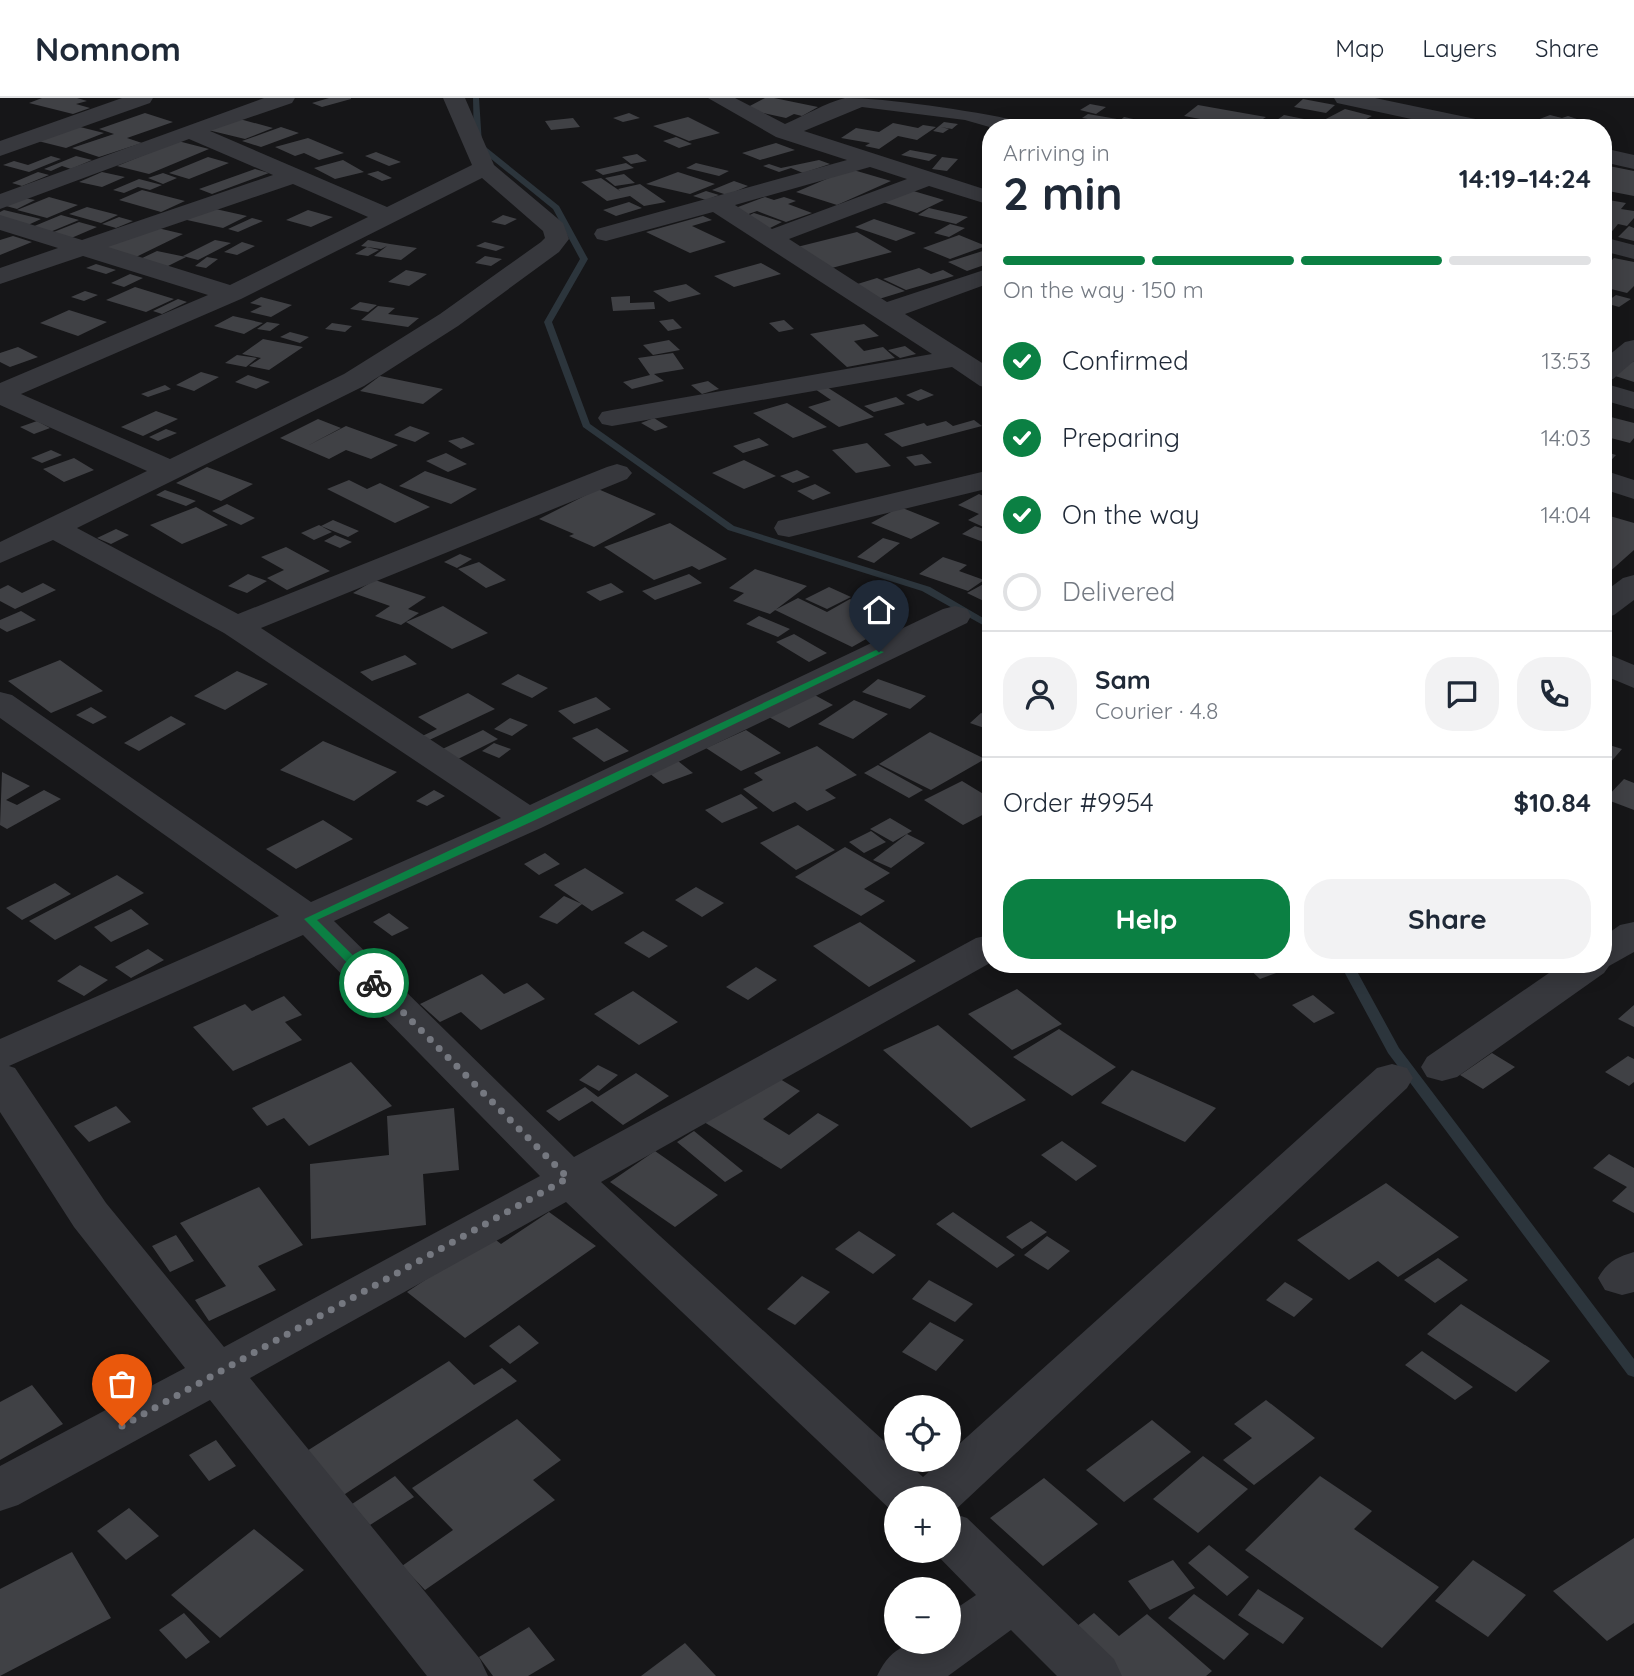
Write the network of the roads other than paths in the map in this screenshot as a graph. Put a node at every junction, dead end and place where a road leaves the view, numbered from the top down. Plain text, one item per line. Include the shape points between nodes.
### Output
1 (142, 98) edge
2 (284, 98) edge
3 (454, 98) edge
4 (719, 98) edge
5 (811, 98) edge
6 (1345, 98) edge
7 (857, 101) edge
8 (1443, 116) edge
9 (985, 119) edge
10 (190, 131) junction
11 (784, 132) junction
12 (0, 149) edge
13 (1612, 157) edge
14 (867, 161) junction
15 (1634, 162) edge
16 (484, 168) junction
17 (293, 176) junction
18 (927, 179) junction
19 (982, 196) edge
20 (0, 202) edge
21 (718, 204) junction
22 (387, 216) junction
23 (0, 222) edge
24 (606, 234) dead end
25 (771, 238) junction
26 (1612, 246) edge
27 (79, 247) junction
28 (1634, 252) edge
29 (0, 276) edge
30 (982, 278) edge
31 (232, 293) junction
32 (888, 311) junction
33 (982, 347) edge
34 (1634, 348) edge
35 (954, 356) junction
36 (1612, 366) edge
37 (982, 375) edge
38 (0, 394) edge
39 (1612, 394) edge
40 (1634, 401) edge
41 (612, 418) dead end
42 (172, 471) junction
43 (617, 473) dead end
44 (982, 481) edge
45 (1612, 482) edge
46 (1634, 489) edge
47 (789, 528) dead end
48 (55, 529) junction
49 (0, 554) edge
50 (1634, 585) edge
51 (1612, 601) edge
52 (955, 616) dead end
53 (236, 626) junction
54 (1612, 667) edge
55 (1634, 678) edge
56 (0, 702) edge
57 (528, 820) junction
58 (310, 919) junction
59 (1634, 934) edge
60 (1612, 950) edge
61 (982, 951) edge
62 (1577, 973) edge
63 (0, 1055) edge
64 (1442, 1067) dead end
65 (0, 1077) edge
66 (1392, 1078) dead end
67 (568, 1178) junction
68 (220, 1374) junction
69 (899, 1486) edge
70 (947, 1486) edge
71 (0, 1490) edge
72 (961, 1547) edge
73 (1014, 1598) junction
74 (460, 1676) edge
75 (905, 1676) edge
76 (1094, 1676) edge

1 - 12 street
2 - 10 street
3 - 16 street
4 - 11 street
5 - 7 street
6 - 8 street
7 - 9 street
7 - 11 street
10 - 17 street
10 - 20 street
11 - 14 street
13 - 15 street
14 - 18 street
14 - 21 street
16 - 22 street
16 - 42 street via 554,228 557,239 551,247 354,380
17 - 22 street
17 - 27 street
18 - 19 street
18 - 25 street
21 - 24 street
21 - 25 street
22 - 31 street
23 - 27 street
25 - 32 street
26 - 28 street
27 - 29 street
27 - 31 street
30 - 32 street
31 - 38 street
32 - 35 street
33 - 35 street
34 - 36 street
35 - 37 street
35 - 41 street
38 - 42 street
39 - 40 street
42 - 48 street
43 - 53 street
44 - 47 street
45 - 46 street
48 - 49 street
48 - 53 street
50 - 51 street
52 - 57 street
53 - 57 street
54 - 55 street
56 - 58 street
57 - 58 street
58 - 63 street
58 - 67 street
59 - 60 street
61 - 67 street
62 - 64 street
65 - 68 street via 90,1215
66 - 70 street
67 - 68 street
67 - 69 street
68 - 71 street
68 - 74 street
72 - 73 street
73 - 75 street
73 - 76 street

